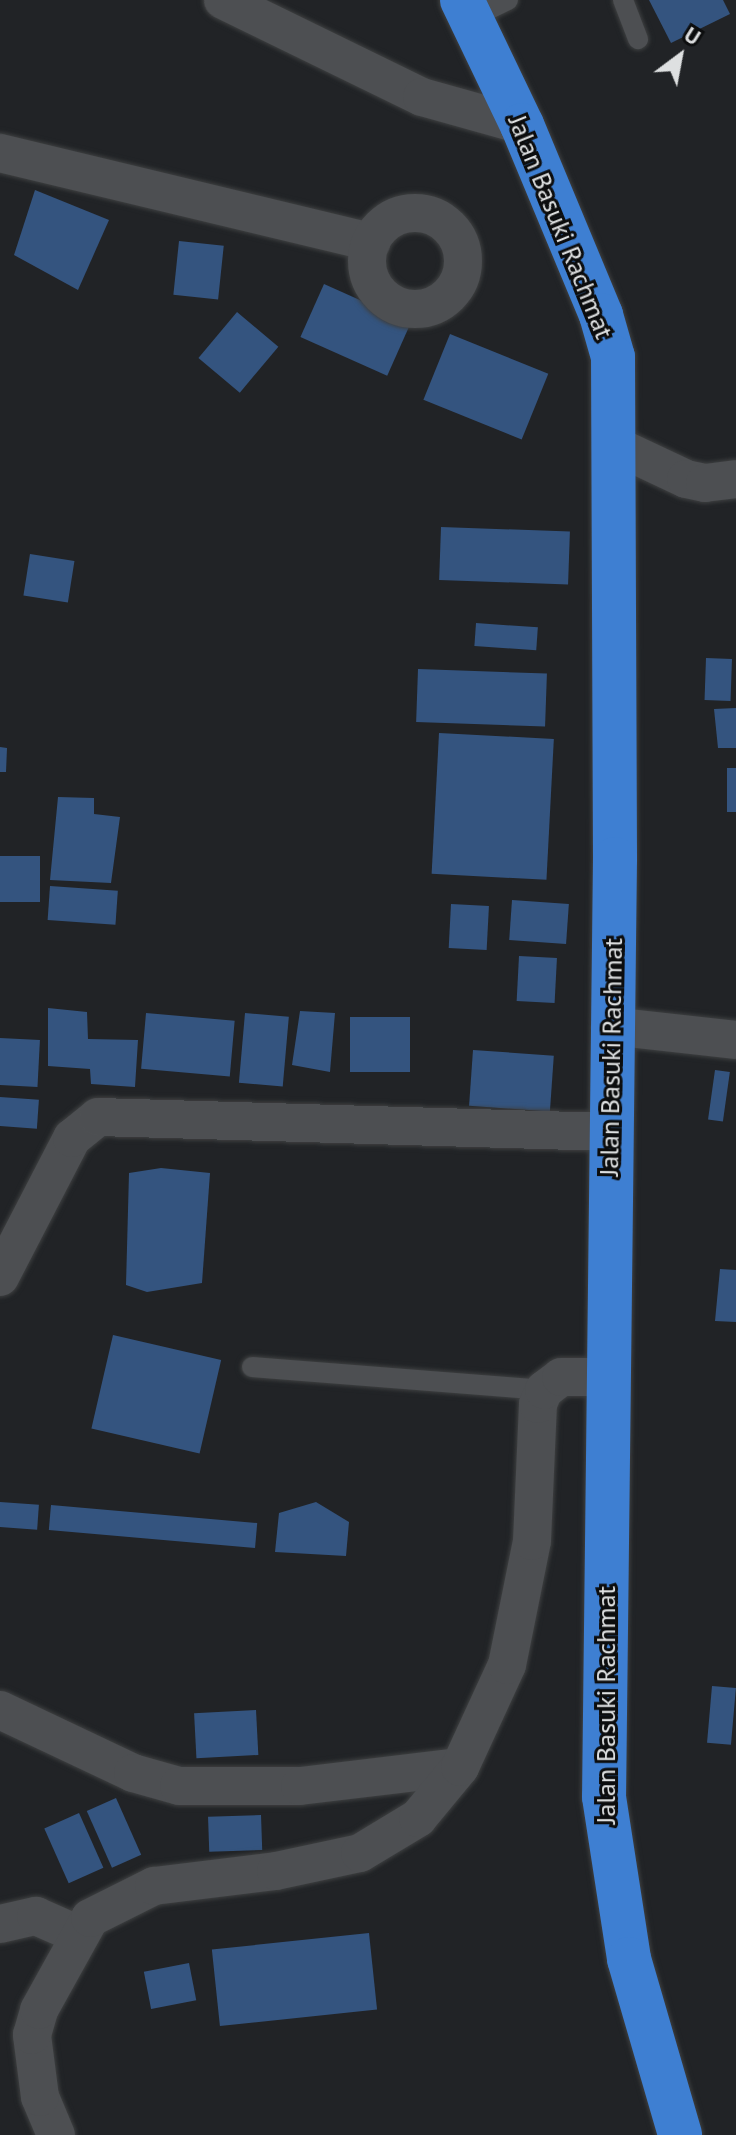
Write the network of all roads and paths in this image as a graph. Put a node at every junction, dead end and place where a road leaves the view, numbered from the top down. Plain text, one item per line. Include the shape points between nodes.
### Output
1 (223, 0) edge
2 (623, 0) edge
3 (480, 6) edge
4 (638, 39) dead end
5 (522, 125) junction
6 (0, 153) edge
7 (371, 242) dead end
8 (616, 446) junction
9 (736, 479) edge
10 (610, 1026) junction
11 (736, 1040) edge
12 (609, 1132) junction
13 (0, 1277) edge
14 (252, 1367) dead end
15 (608, 1377) junction
16 (544, 1390) junction
17 (0, 1710) edge
18 (460, 1767) junction
19 (0, 1924) edge
20 (79, 1935) junction
21 (56, 2135) edge
22 (680, 2135) edge

1 - 5 street via 422,97
2 - 4 lane
3 - 5 highway, Jalan Basuki Rachmat
5 - 8 highway, Jalan Basuki Rachmat via 608,339
6 - 7 street
8 - 9 street via 686,479
8 - 10 highway, Jalan Basuki Rachmat
10 - 11 street
10 - 12 highway, Jalan Basuki Rachmat
12 - 13 street via 98,1117 72,1138
12 - 15 highway, Jalan Basuki Rachmat
14 - 16 lane
15 - 16 street via 568,1374
15 - 22 highway, Jalan Basuki Rachmat via 607,1841 640,2003
16 - 18 street via 538,1404 532,1541 507,1665
17 - 18 street via 133,1773 179,1786 300,1786
18 - 20 street via 418,1818 360,1853 276,1871 154,1886 90,1918
19 - 20 street via 36,1916
20 - 21 street via 39,2010 32,2035 40,2097

